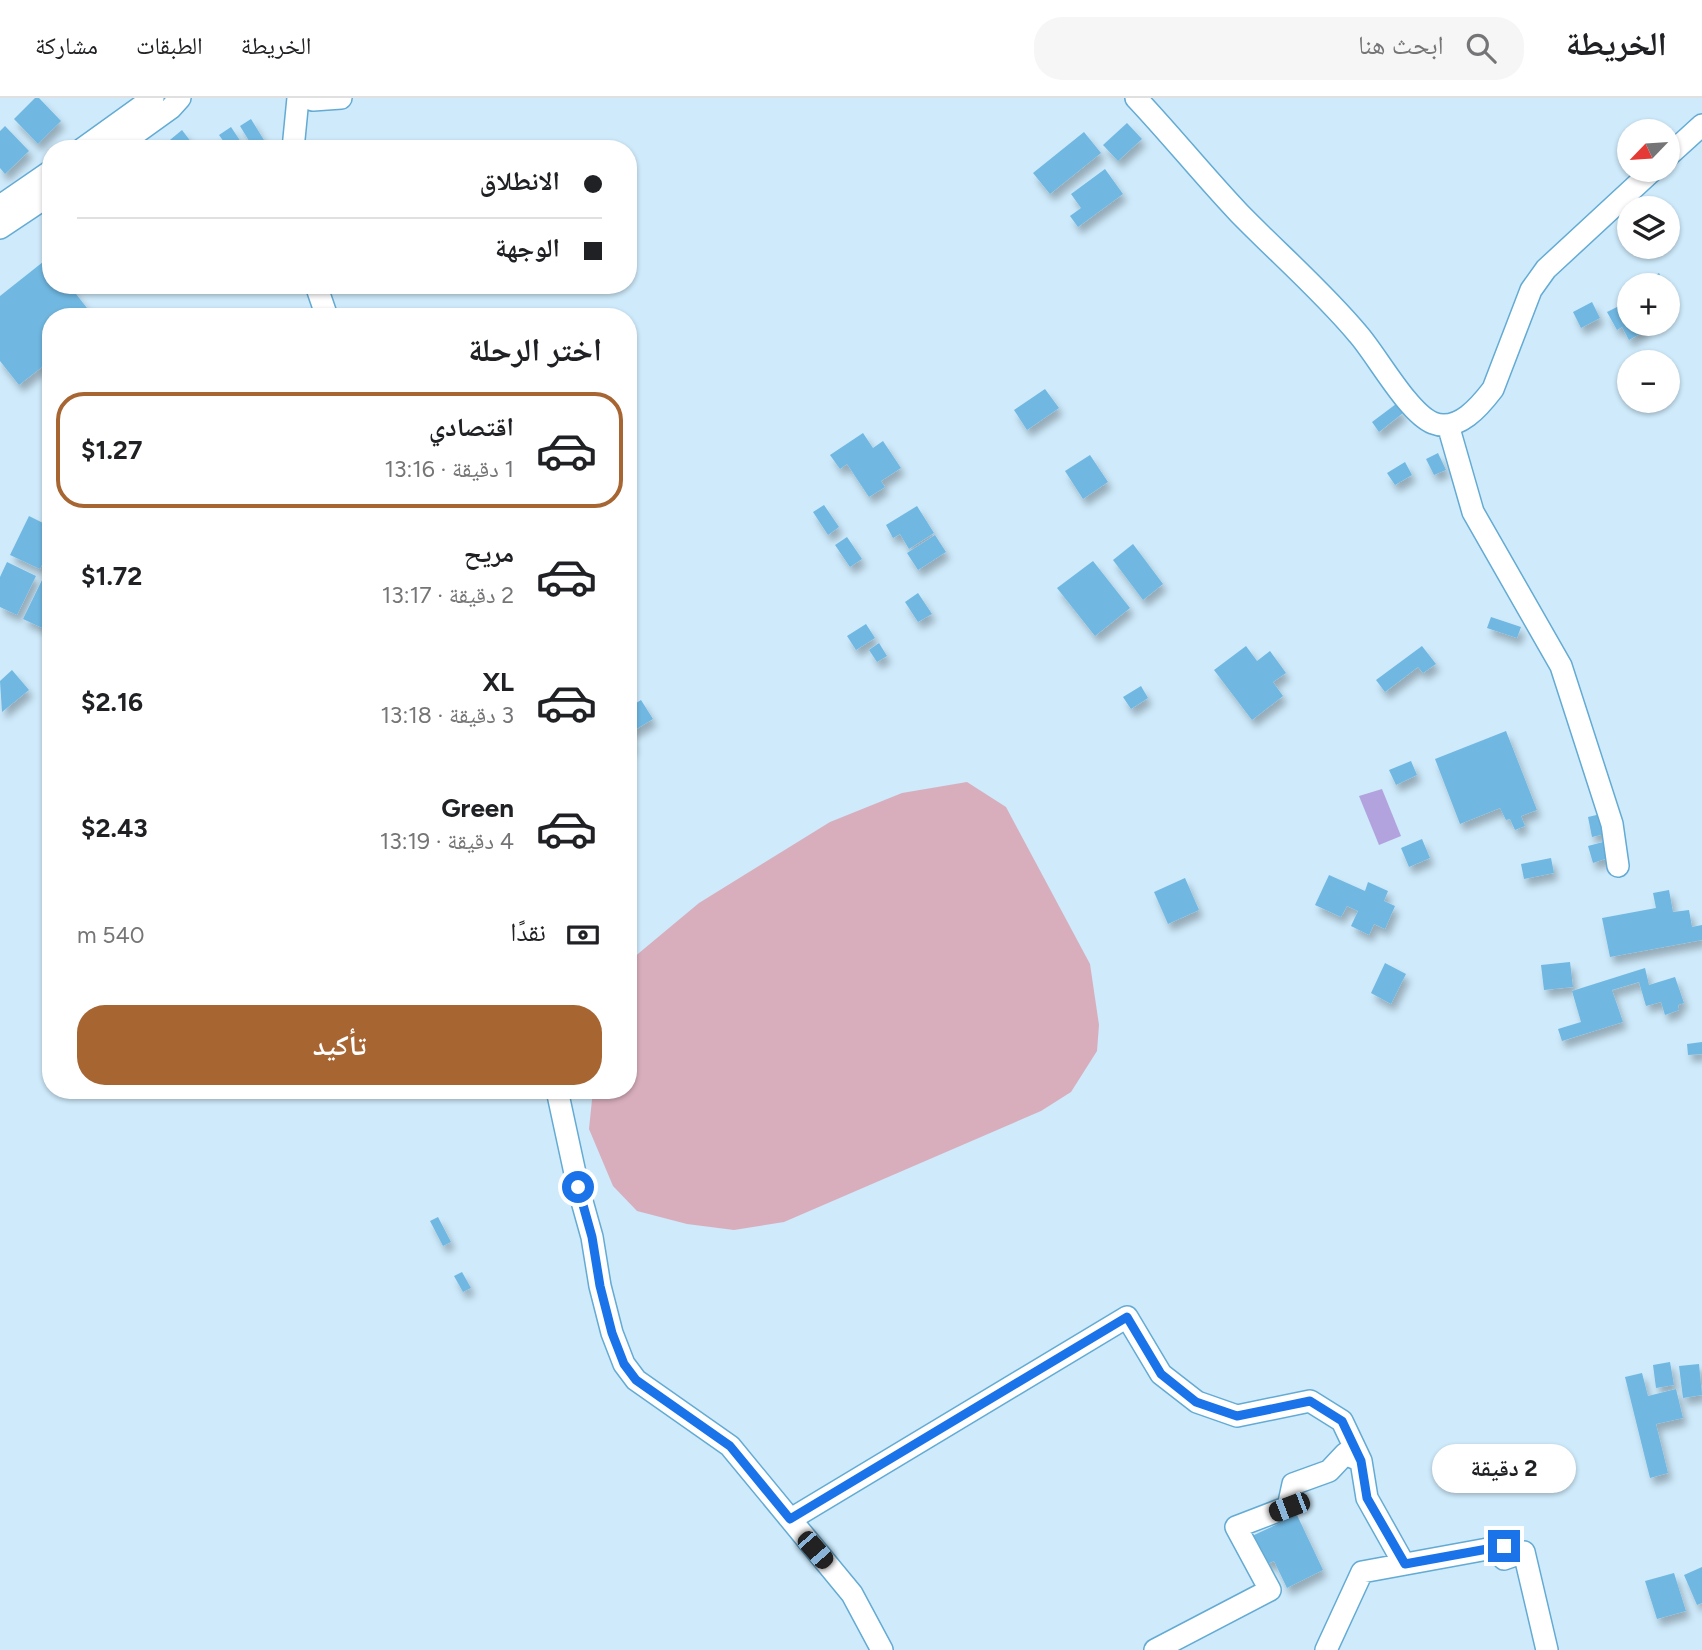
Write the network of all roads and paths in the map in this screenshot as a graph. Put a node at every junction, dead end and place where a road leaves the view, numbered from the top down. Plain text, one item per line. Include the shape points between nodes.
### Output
1 (153, 98) edge
2 (180, 98) edge
3 (298, 98) edge
4 (308, 98) edge
5 (341, 98) edge
6 (1136, 98) edge
7 (1702, 125) edge
8 (95, 140) edge
9 (127, 140) edge
10 (294, 140) edge
11 (1680, 145) edge
12 (42, 177) edge
13 (1640, 182) edge
14 (42, 200) edge
15 (0, 206) edge
16 (0, 228) edge
17 (1448, 425) junction
18 (1618, 866) dead end
19 (558, 1099) edge
20 (1361, 1461) junction
21 (790, 1519) junction
22 (1405, 1564) junction
23 (881, 1650) edge
24 (1155, 1650) edge
25 (1326, 1650) edge
26 (1548, 1650) edge

1 - 8 street
2 - 9 street
3 - 10 street
4 - 5 street
6 - 17 street via 1237,211 1360,335 1379,366 1420,414 1433,423
7 - 11 street
12 - 15 street
13 - 17 street via 1546,269 1531,290 1493,389 1471,414
14 - 16 street
17 - 18 street via 1473,512 1561,666 1612,824
19 - 21 street via 600,1286 624,1364 636,1380 730,1446
20 - 21 street via 1342,1421 1310,1401 1237,1416 1196,1402 1161,1374 1127,1317
20 - 22 street via 1367,1498
20 - 24 street via 1345,1454 1329,1471 1293,1484 1289,1507 1236,1527 1270,1590
21 - 23 street via 852,1594
22 - 25 street via 1362,1572
22 - 26 street via 1504,1546 1504,1559 1524,1552

